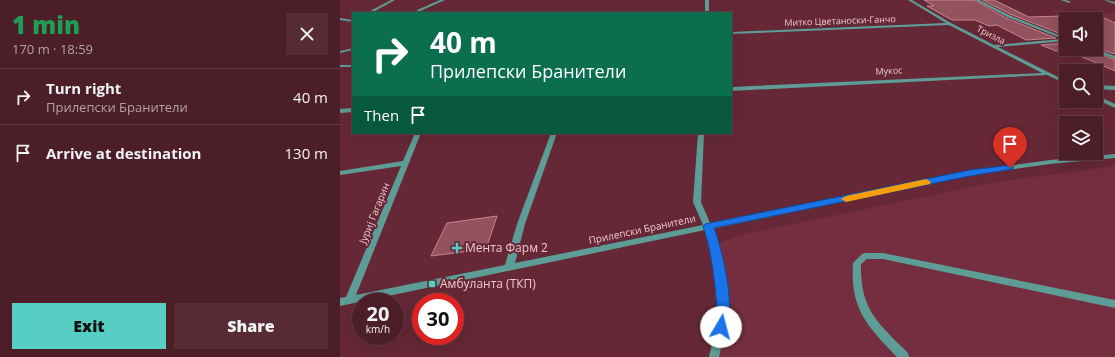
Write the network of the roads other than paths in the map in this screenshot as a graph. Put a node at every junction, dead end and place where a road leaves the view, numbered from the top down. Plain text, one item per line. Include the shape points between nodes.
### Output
1 (393, 0) edge
2 (443, 0) edge
3 (707, 0) edge
4 (910, 0) edge
5 (978, 0) edge
6 (1063, 0) edge
7 (1108, 0) edge
8 (1069, 2) dead end
9 (1115, 3) edge
10 (375, 12) edge
11 (416, 12) edge
12 (707, 12) edge
13 (340, 19) edge
14 (352, 21) edge
15 (950, 24) junction
16 (732, 34) edge
17 (1059, 37) edge
18 (1059, 41) edge
19 (994, 46) junction
20 (352, 49) edge
21 (342, 51) edge
22 (1103, 53) edge
23 (1115, 58) edge
24 (340, 66) edge
25 (352, 66) edge
26 (1048, 74) junction
27 (1059, 80) edge
28 (1103, 87) edge
29 (1115, 88) edge
30 (732, 89) edge
31 (1103, 100) edge
32 (1115, 106) edge
33 (352, 110) edge
34 (340, 111) edge
35 (418, 134) edge
36 (554, 134) edge
37 (702, 134) edge
38 (1115, 156) edge
39 (405, 163) junction
40 (340, 173) edge
41 (708, 226) junction
42 (509, 268) junction
43 (345, 301) edge
44 (1115, 304) edge
45 (714, 357) edge
46 (904, 357) edge

1 - 10 street via 372,11
2 - 11 street
3 - 12 street
4 - 15 street, Тризла
5 - 17 street via 1008,16
6 - 8 street
7 - 9 street
13 - 14 street
15 - 16 street, Митко Цветаноски-Ганчо
15 - 19 street, Тризла
18 - 19 street
19 - 26 street, Тризла
20 - 21 street
22 - 23 street
24 - 25 street
26 - 27 street, Тризла
26 - 30 street, Мукос
28 - 29 street
31 - 32 street
33 - 34 street
35 - 39 street, Јуриј Гагарин
36 - 42 street via 521,224
37 - 41 street via 697,202
38 - 41 street, Прилепски Бранители via 970,173
39 - 40 street
39 - 43 street, Јуриј Гагарин
41 - 42 street, Прилепски Бранители
41 - 45 street via 715,245 724,312
42 - 43 street, Прилепски Бранители
44 - 46 street via 883,256 865,256 857,263 855,276 860,302 876,327

